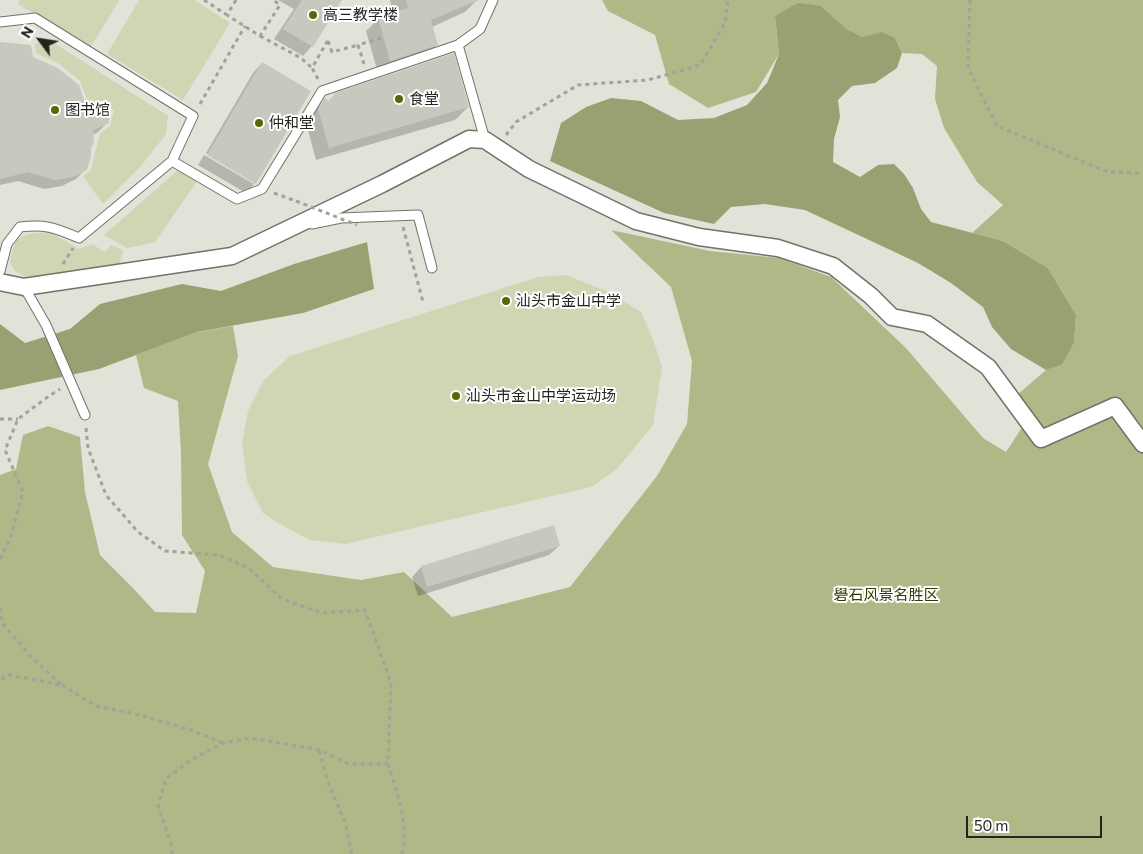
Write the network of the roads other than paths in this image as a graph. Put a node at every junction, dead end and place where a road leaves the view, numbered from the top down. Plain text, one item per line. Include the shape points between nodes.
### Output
1 (494, 0) edge
2 (0, 22) edge
3 (458, 45) junction
4 (491, 144) junction
5 (172, 161) junction
6 (294, 227) junction
7 (432, 268) dead end
8 (0, 271) edge
9 (0, 282) edge
10 (24, 287) junction
11 (85, 415) road end
12 (1143, 444) edge

1 - 3 lane via 480,29
2 - 5 lane via 35,18 192,116
3 - 4 lane
3 - 5 lane via 322,91 262,188 237,199
4 - 6 street via 469,139
4 - 12 street via 528,169 636,221 699,237 778,248 833,266 892,316 927,324 988,367 1041,439 1115,406
5 - 8 lane via 80,238 50,226 20,227 7,244
6 - 7 lane via 341,218 418,215
6 - 10 street via 232,256
9 - 10 street
10 - 11 lane via 46,325

